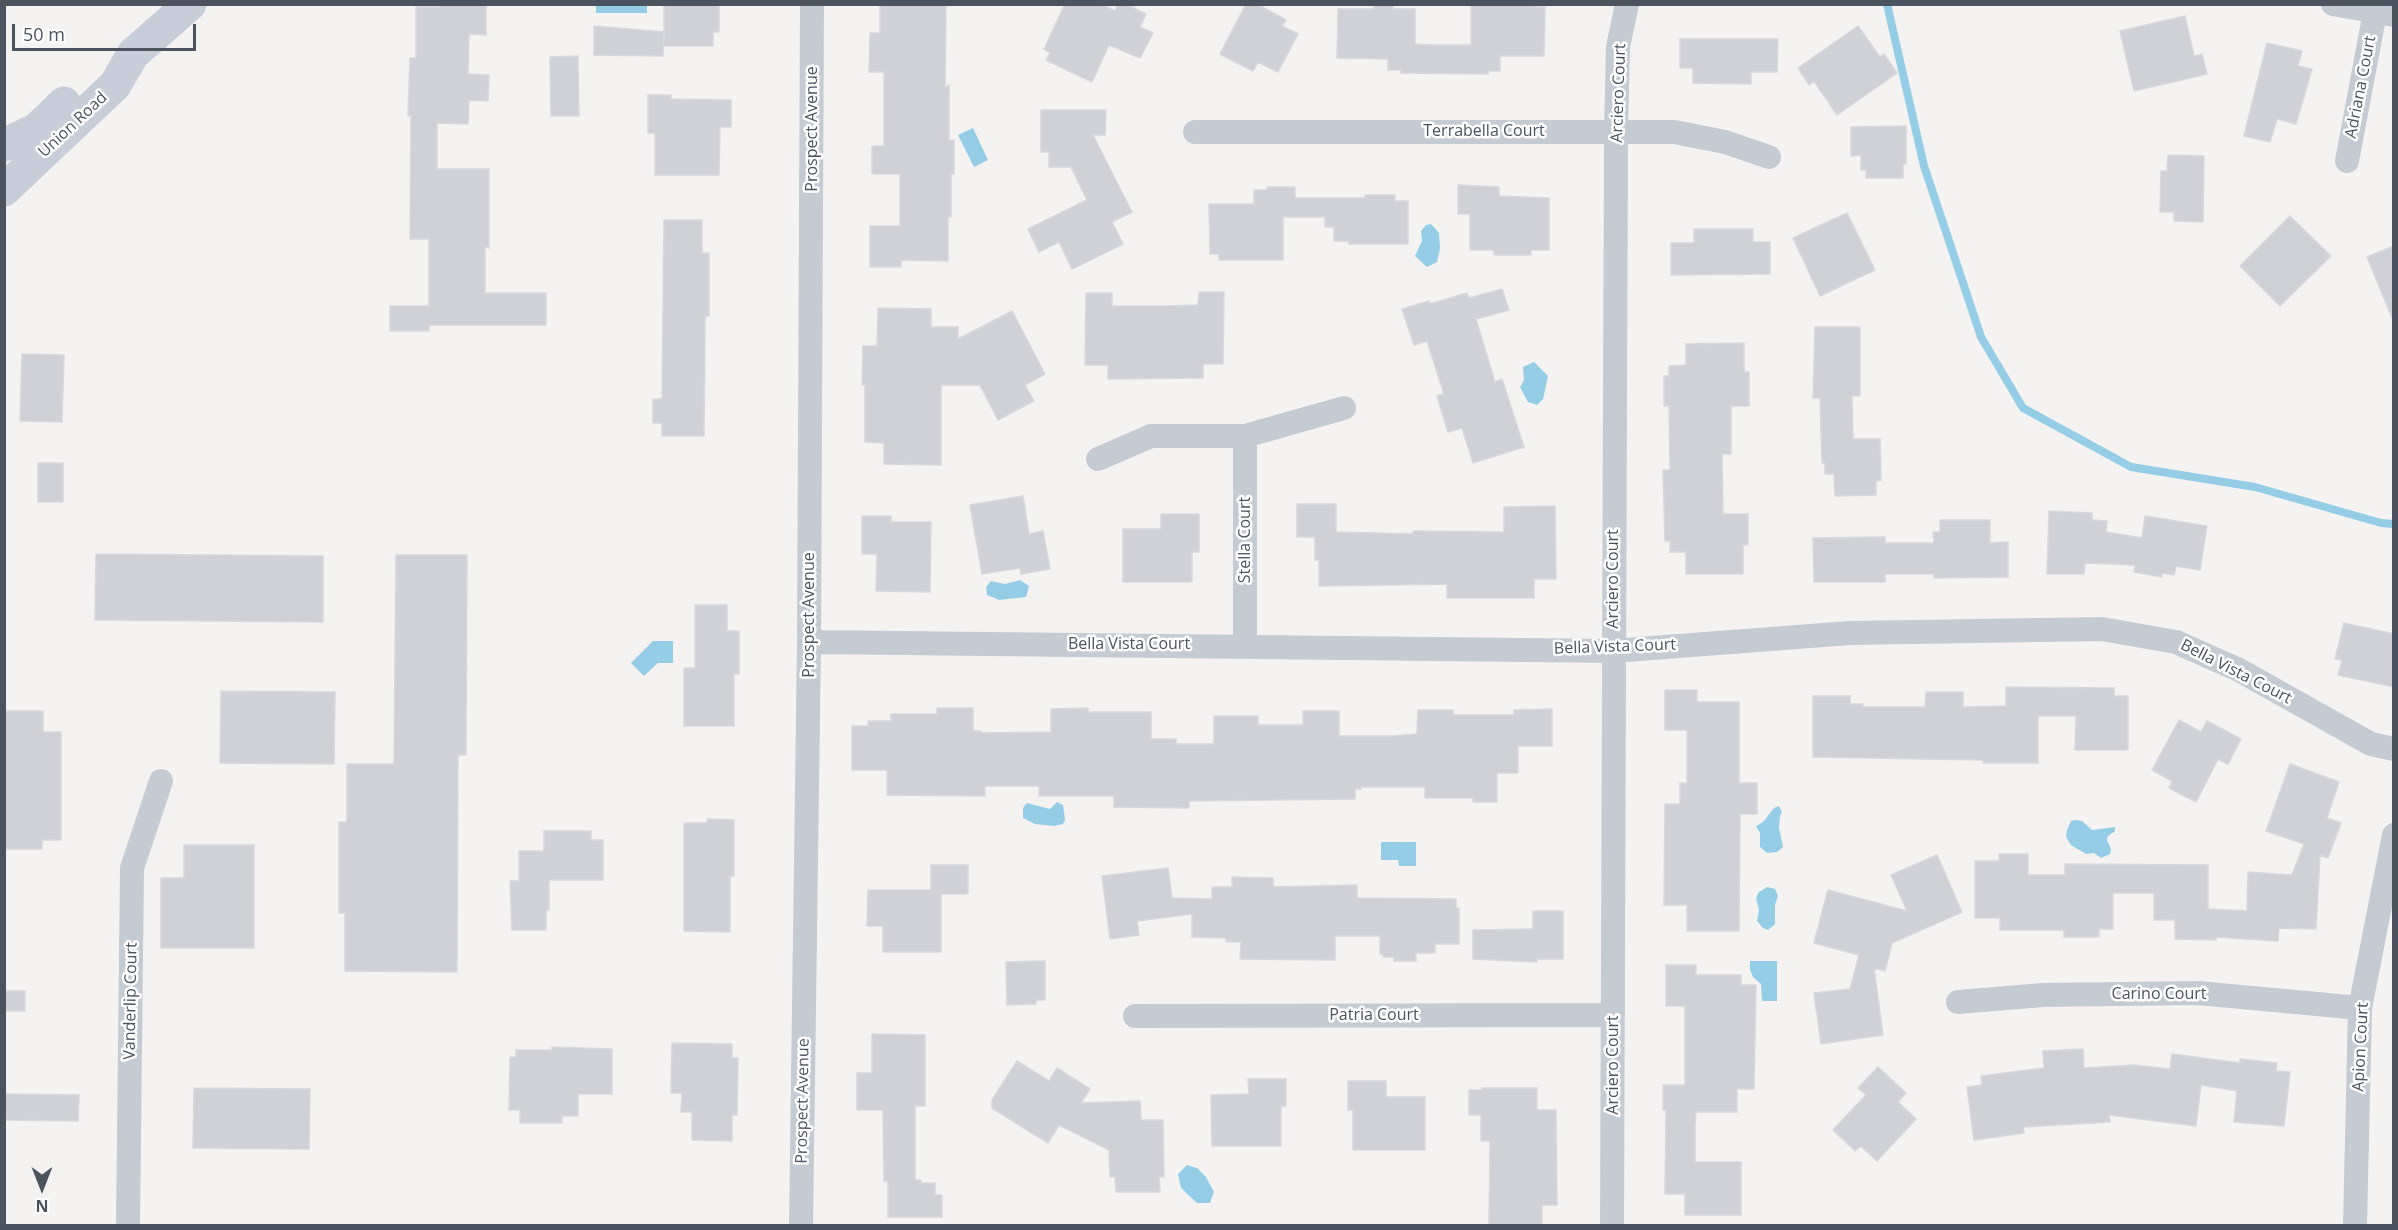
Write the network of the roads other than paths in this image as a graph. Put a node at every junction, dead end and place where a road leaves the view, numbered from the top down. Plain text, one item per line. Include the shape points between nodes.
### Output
1 (190, 4) edge
2 (813, 4) edge
3 (1627, 4) edge
4 (2333, 4) edge
5 (2384, 14) edge
6 (133, 54) junction
7 (1617, 131) junction
8 (1195, 132) dead end
9 (4, 145) edge
10 (1769, 157) dead end
11 (2347, 161) dead end
12 (4, 189) edge
13 (1344, 408) dead end
14 (1245, 436) junction
15 (1098, 459) dead end
16 (809, 642) junction
17 (1245, 645) junction
18 (1613, 651) junction
19 (2394, 749) edge
20 (160, 781) dead end
21 (2394, 835) edge
22 (1958, 1002) dead end
23 (2360, 1008) junction
24 (1613, 1015) junction
25 (1135, 1016) dead end
26 (128, 1226) edge
27 (801, 1226) edge
28 (1612, 1226) edge
29 (2355, 1226) edge

1 - 6 main road, Union Road
2 - 16 street, Prospect Avenue
3 - 7 street, Arciero Court via 1618,47
4 - 5 street
5 - 11 street, Adriana Court
6 - 9 main road, Union Road via 107,63 37,129
6 - 12 main road, Union Road via 115,85
7 - 8 street, Terrabella Court
7 - 10 street, Terrabella Court via 1674,132 1725,142
7 - 18 street, Arciero Court
13 - 14 street
14 - 15 street via 1151,436
14 - 17 street, Stella Court
16 - 17 street, Bella Vista Court
16 - 27 street, Prospect Avenue
17 - 18 street, Bella Vista Court
18 - 19 street, Bella Vista Court via 1850,633 2102,629 2176,642 2239,670 2371,744
18 - 24 street, Arciero Court
20 - 26 street, Vanderlip Court via 132,868
21 - 23 street, Apion Court
22 - 23 street, Carino Court via 2043,995 2198,993
23 - 29 street, Apion Court
24 - 25 street, Patria Court
24 - 28 street, Arciero Court

